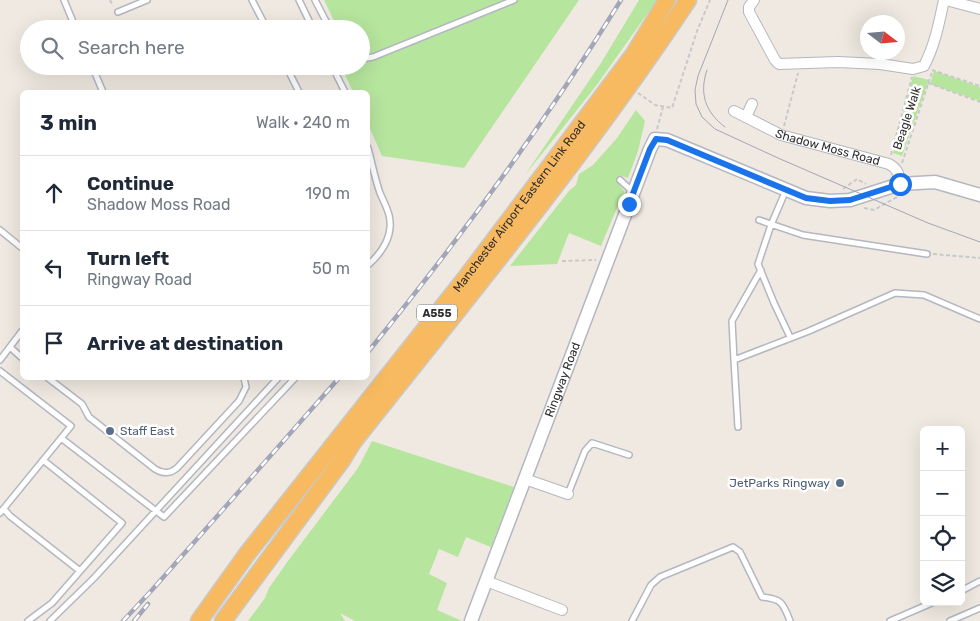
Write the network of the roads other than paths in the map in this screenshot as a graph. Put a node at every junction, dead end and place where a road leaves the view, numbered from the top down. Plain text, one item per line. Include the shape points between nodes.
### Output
1 (64, 0) edge
2 (147, 0) edge
3 (252, 0) edge
4 (299, 0) edge
5 (315, 0) edge
6 (514, 0) edge
7 (667, 0) edge
8 (688, 0) edge
9 (945, 0) edge
10 (749, 6) edge
11 (980, 9) edge
12 (116, 11) road end
13 (72, 20) edge
14 (262, 20) edge
15 (309, 20) edge
16 (325, 20) edge
17 (370, 58) edge
18 (96, 75) edge
19 (290, 75) edge
20 (336, 75) edge
21 (102, 90) edge
22 (298, 90) edge
23 (344, 90) edge
24 (752, 104) dead end
25 (734, 111) dead end
26 (746, 116) junction
27 (370, 155) edge
28 (899, 178) junction
29 (620, 180) dead end
30 (786, 189) junction
31 (633, 192) junction
32 (980, 195) edge
33 (759, 220) dead end
34 (771, 225) junction
35 (0, 230) edge
36 (20, 246) edge
37 (927, 254) road end
38 (370, 264) edge
39 (761, 270) junction
40 (980, 319) edge
41 (20, 334) edge
42 (790, 337) junction
43 (10, 347) junction
44 (20, 356) edge
45 (0, 360) edge
46 (734, 360) junction
47 (0, 371) edge
48 (51, 380) edge
49 (244, 380) edge
50 (276, 380) edge
51 (293, 380) edge
52 (738, 427) dead end
53 (60, 438) junction
54 (629, 456) dead end
55 (42, 460) junction
56 (525, 479) junction
57 (568, 494) joint
58 (2, 511) edge
59 (155, 511) junction
60 (80, 571) junction
61 (486, 581) junction
62 (980, 581) edge
63 (965, 589) edge
64 (925, 606) edge
65 (980, 608) edge
66 (562, 610) dead end
67 (28, 621) edge
68 (50, 621) edge
69 (199, 621) edge
70 (223, 621) edge
71 (471, 621) edge
72 (632, 621) edge
73 (790, 621) edge
74 (890, 621) edge
75 (950, 621) edge

1 - 13 lane
2 - 12 lane
3 - 14 lane
4 - 15 lane
5 - 16 lane
6 - 17 lane
7 - 69 highway, Manchester Airport Eastern Link Road / A555 via 634,54 556,158 464,280 247,554
8 - 70 highway, Manchester Airport Eastern Link Road / A555 via 569,168 353,442
9 - 10 street via 934,45 924,66 913,69 871,64 778,64
9 - 11 street
18 - 21 lane
19 - 22 lane
20 - 23 lane
24 - 26 street
25 - 26 street, Shadow Moss Road
26 - 28 street, Shadow Moss Road via 781,135 889,164 896,168
27 - 38 lane via 390,224 384,246
28 - 30 street via 850,200 806,198
28 - 32 street via 935,182
29 - 31 lane
30 - 31 street, Ringway Road via 667,140 656,139
30 - 34 lane
31 - 56 street, Ringway Road
33 - 34 lane
34 - 37 lane via 803,235
34 - 39 lane via 759,260
35 - 36 lane
39 - 42 lane
39 - 46 lane via 732,321
40 - 42 lane via 924,295 895,293
41 - 43 lane
42 - 46 lane
43 - 44 lane
43 - 45 lane
46 - 52 lane
47 - 53 lane via 71,426
48 - 49 lane via 82,404 89,417 155,470 166,473 177,468 239,401 246,387
50 - 59 lane
51 - 59 lane via 164,518
53 - 55 lane
53 - 59 lane
54 - 57 lane via 592,444 585,451
55 - 58 lane
55 - 60 lane via 122,523
56 - 57 street
56 - 61 street, Ringway Road
58 - 60 lane
59 - 68 lane
60 - 67 lane via 52,603
61 - 66 street
61 - 71 street, Ringway Road
62 - 63 lane
64 - 74 lane
65 - 75 lane
72 - 73 lane via 660,577 733,548 740,552 762,597 775,598 782,603

